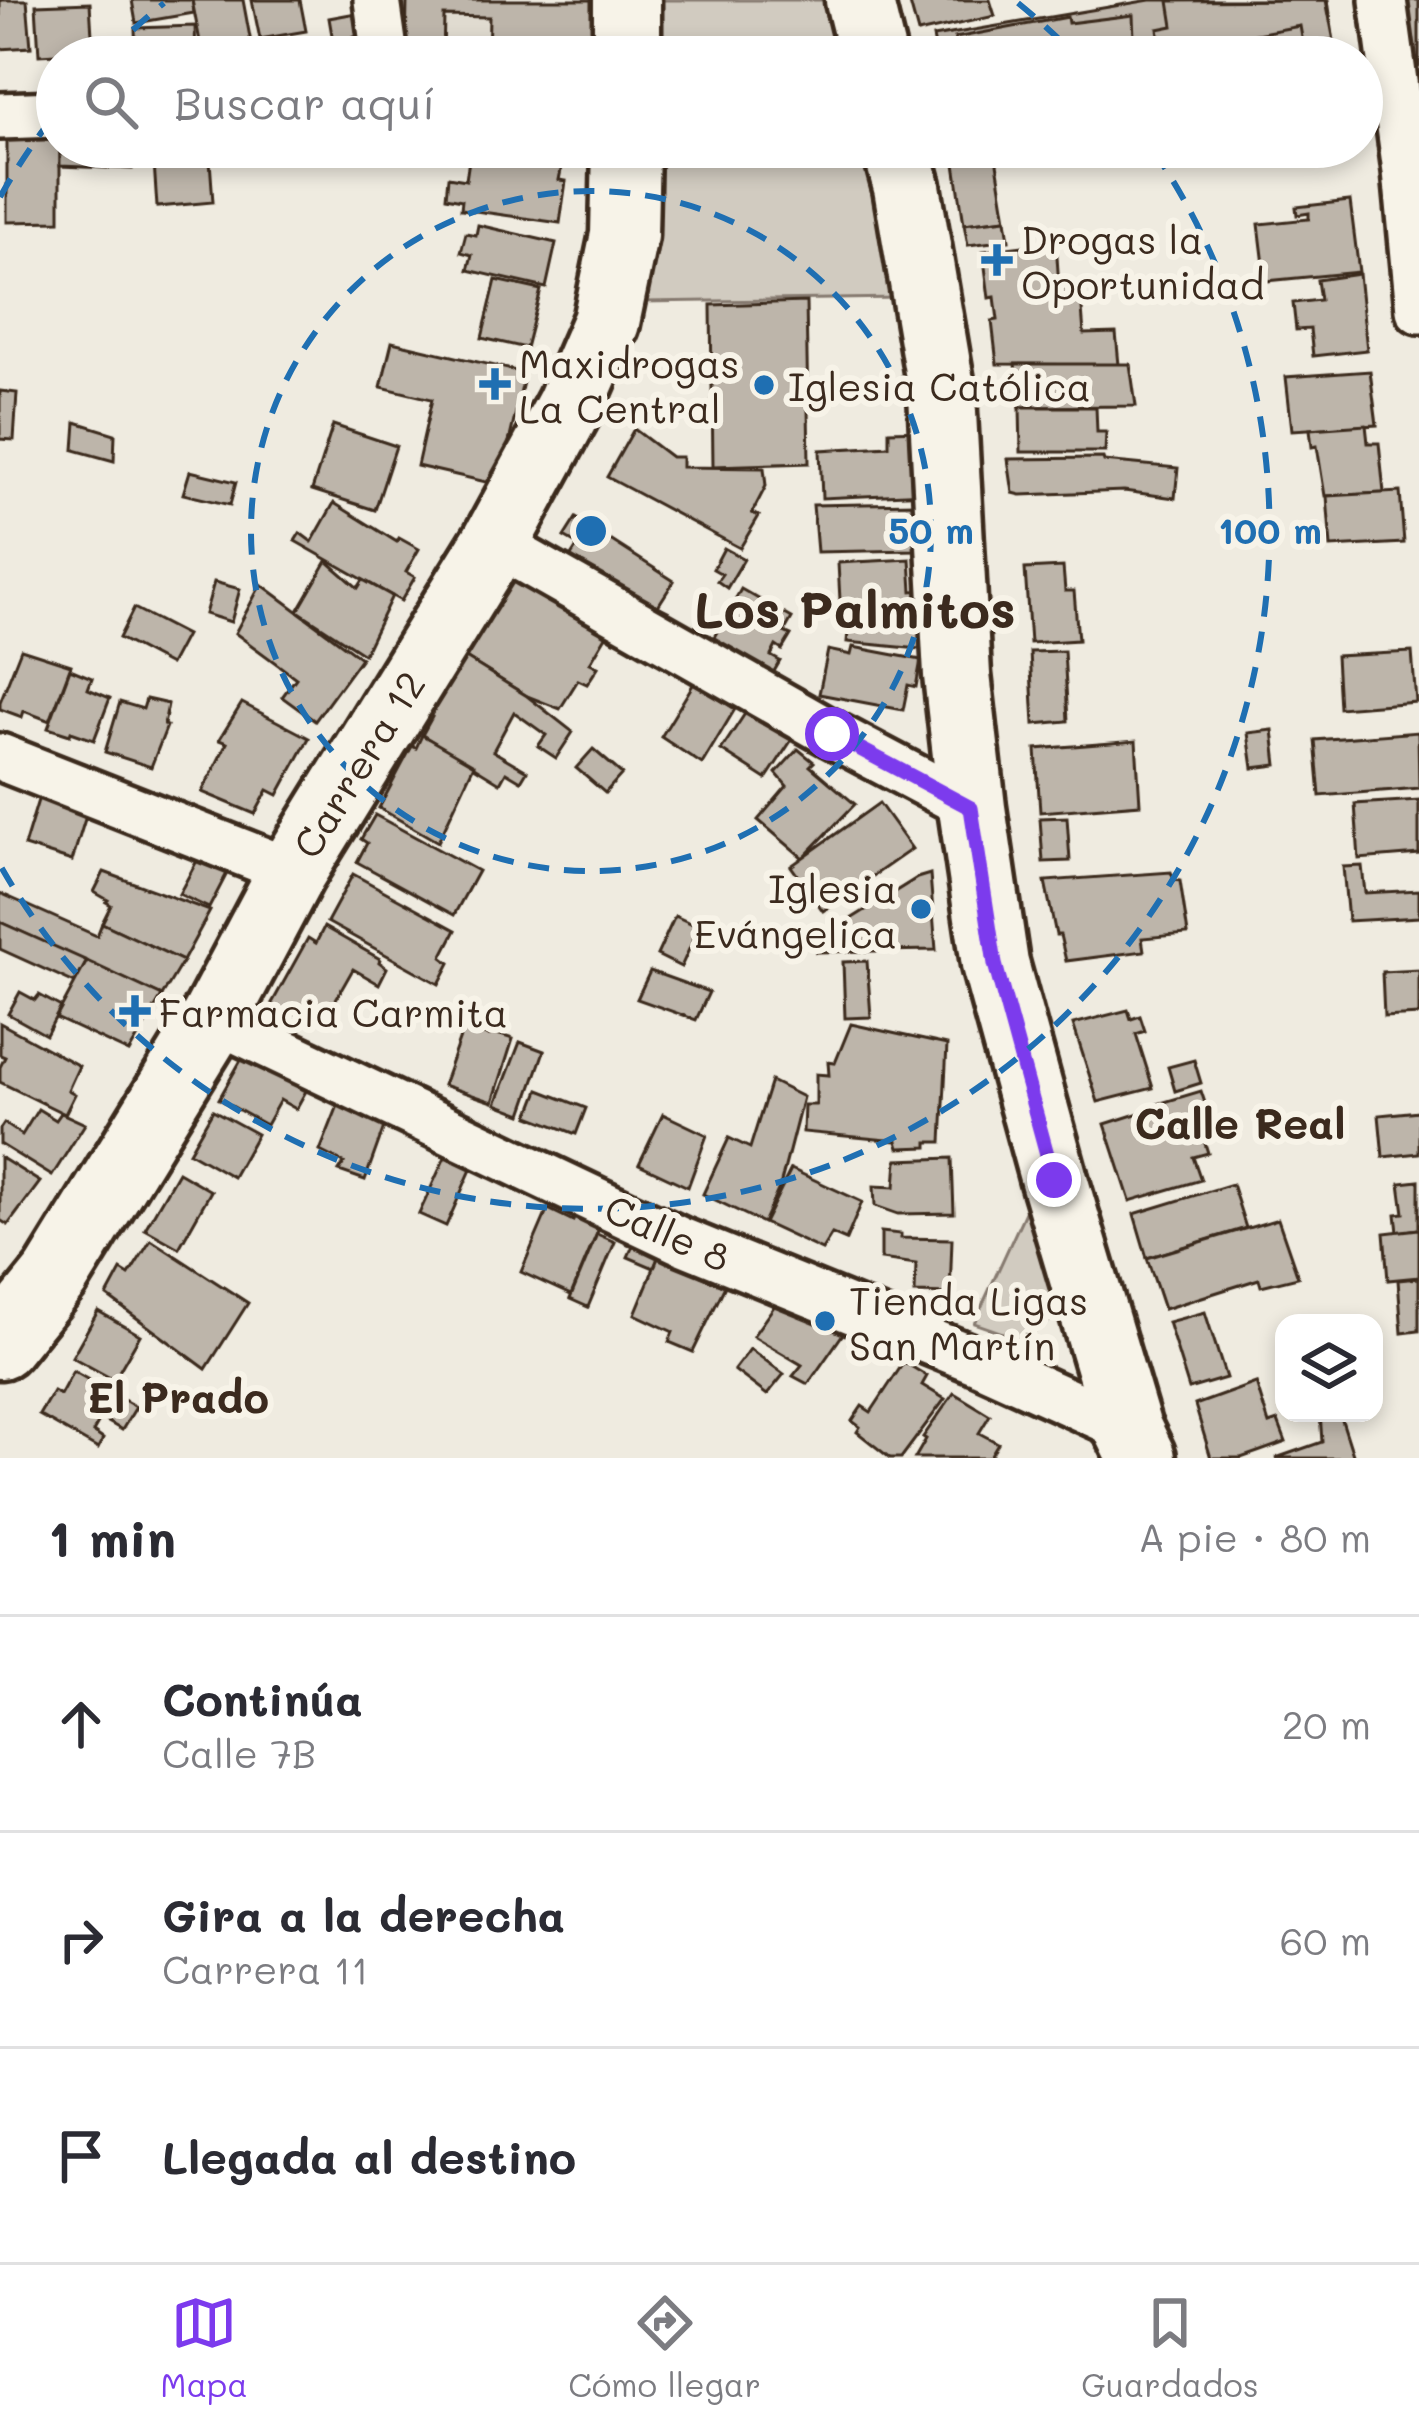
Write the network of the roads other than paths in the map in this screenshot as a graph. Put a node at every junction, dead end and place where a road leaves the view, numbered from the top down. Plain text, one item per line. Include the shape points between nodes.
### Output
1 (377, 0) edge
2 (627, 0) edge
3 (859, 0) edge
4 (1383, 0) edge
5 (382, 36) edge
6 (627, 36) edge
7 (868, 36) edge
8 (36, 115) edge
9 (0, 116) edge
10 (626, 168) edge
11 (902, 168) edge
12 (1412, 171) edge
13 (1419, 310) edge
14 (495, 542) junction
15 (0, 757) edge
16 (971, 808) junction
17 (292, 872) junction
18 (214, 1019) junction
19 (0, 1345) edge
20 (1135, 1443) edge

1 - 5 street
2 - 6 street
3 - 7 street
4 - 12 street
8 - 9 street
10 - 14 street, Carrera 12 via 624,235 606,322
11 - 16 street via 942,394
12 - 13 street
14 - 16 street
14 - 17 street, Carrera 12
15 - 17 street
16 - 20 street via 995,964
17 - 18 street, Carrera 12
18 - 19 street, Carrera 12 via 56,1276
18 - 20 street, Calle 8 via 679,1240 980,1362

